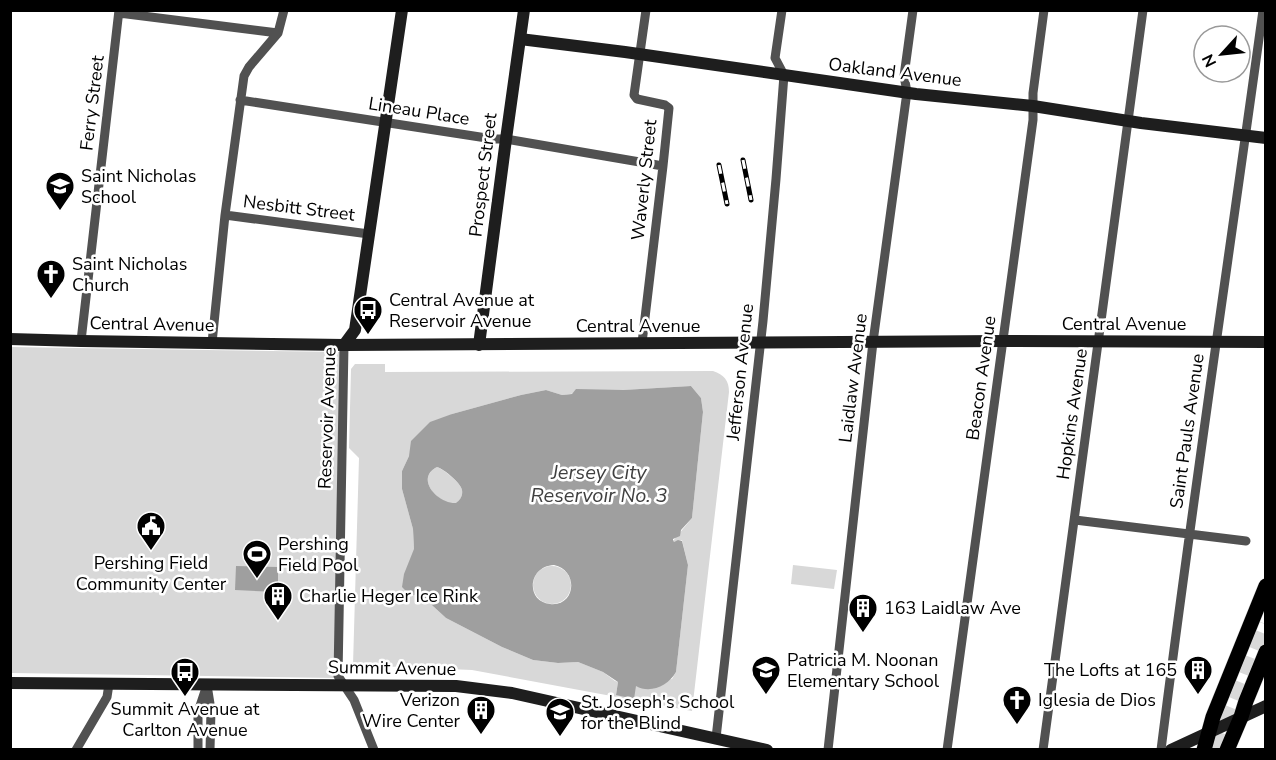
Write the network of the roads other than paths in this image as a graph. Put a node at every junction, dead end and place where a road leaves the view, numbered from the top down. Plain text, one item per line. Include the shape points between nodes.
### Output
1 (284, 10) edge
2 (402, 10) edge
3 (524, 10) edge
4 (646, 10) edge
5 (782, 10) edge
6 (914, 10) edge
7 (1044, 10) edge
8 (1143, 10) edge
9 (1263, 10) edge
10 (119, 12) edge
11 (166, 15) edge
12 (278, 33) junction
13 (520, 39) junction
14 (639, 54) junction
15 (784, 75) junction
16 (907, 92) junction
17 (240, 100) junction
18 (1033, 106) junction
19 (1129, 121) junction
20 (386, 122) junction
21 (1246, 135) junction
22 (1266, 138) edge
23 (506, 139) junction
24 (663, 166) junction
25 (225, 215) junction
26 (369, 234) junction
27 (10, 339) edge
28 (81, 341) junction
29 (1003, 341) junction
30 (873, 342) junction
31 (1098, 342) junction
32 (1216, 342) junction
33 (1266, 342) edge
34 (212, 343) junction
35 (760, 343) junction
36 (642, 344) junction
37 (344, 345) junction
38 (480, 345) junction
39 (1075, 520) junction
40 (1189, 533) junction
41 (1246, 541) dead end
42 (1266, 586) edge
43 (1266, 652) edge
44 (10, 683) edge
45 (109, 684) junction
46 (207, 685) junction
47 (345, 686) junction
48 (1266, 706) edge
49 (1241, 717) junction
50 (1208, 733) junction
51 (716, 738) junction
52 (76, 750) edge
53 (198, 750) edge
54 (210, 750) edge
55 (374, 750) edge
56 (767, 750) edge
57 (828, 750) edge
58 (947, 750) edge
59 (1043, 750) edge
60 (1161, 750) edge
61 (1171, 750) edge
62 (1204, 750) edge
63 (1227, 750) edge

1 - 12 street
2 - 20 street, Reservoir Avenue
3 - 13 street, Prospect Street
4 - 14 street, Waverly Street
5 - 15 street, Jefferson Avenue via 776,58
6 - 16 street, Laidlaw Avenue via 904,76
7 - 18 street, Beacon Avenue
8 - 19 street, Hopkins Avenue
9 - 21 street, Saint Pauls Avenue
10 - 11 street
10 - 28 street, Ferry Street
11 - 12 street
12 - 17 street via 249,67
13 - 14 street, Oakland Avenue
13 - 23 street, Prospect Street
14 - 15 street, Oakland Avenue
14 - 24 street, Waverly Street via 634,95 669,108
15 - 16 street, Oakland Avenue
15 - 35 street, Jefferson Avenue
16 - 18 street, Oakland Avenue
16 - 30 street, Laidlaw Avenue
17 - 20 street, Lineau Place
17 - 25 street
18 - 19 street, Oakland Avenue
18 - 29 street, Beacon Avenue
19 - 21 street, Oakland Avenue
19 - 31 street, Hopkins Avenue
20 - 23 street, Lineau Place
20 - 26 street, Reservoir Avenue
21 - 22 street, Oakland Avenue
21 - 32 street, Saint Pauls Avenue
23 - 24 street, Lineau Place
23 - 38 street, Prospect Street
24 - 36 street, Waverly Street
25 - 26 street, Nesbitt Street
25 - 34 street
26 - 37 street, Reservoir Avenue via 355,330
27 - 28 street, Central Avenue
28 - 34 street, Central Avenue
29 - 30 street, Central Avenue
29 - 31 street, Central Avenue
29 - 58 street, Beacon Avenue
30 - 35 street, Central Avenue
30 - 57 street, Laidlaw Avenue
31 - 32 street, Central Avenue
31 - 39 street, Hopkins Avenue
32 - 33 street, Central Avenue
32 - 40 street, Saint Pauls Avenue
34 - 37 street, Central Avenue
35 - 36 street, Central Avenue
35 - 51 street, Jefferson Avenue
36 - 38 street, Central Avenue
37 - 38 street, Central Avenue
37 - 47 street, Reservoir Avenue via 338,676
39 - 40 street
39 - 59 street, Hopkins Avenue
40 - 41 street
40 - 60 street, Saint Pauls Avenue
42 - 50 main road
43 - 49 main road
44 - 45 street, Summit Avenue
45 - 46 street, Summit Avenue
45 - 52 street via 107,697
46 - 47 street, Summit Avenue
46 - 53 street via 198,712
46 - 54 street
47 - 51 street, Summit Avenue via 487,689
47 - 55 street, Reservoir Avenue
48 - 49 street
49 - 50 street
49 - 63 main road
50 - 61 street
50 - 62 main road
51 - 56 street, Summit Avenue

